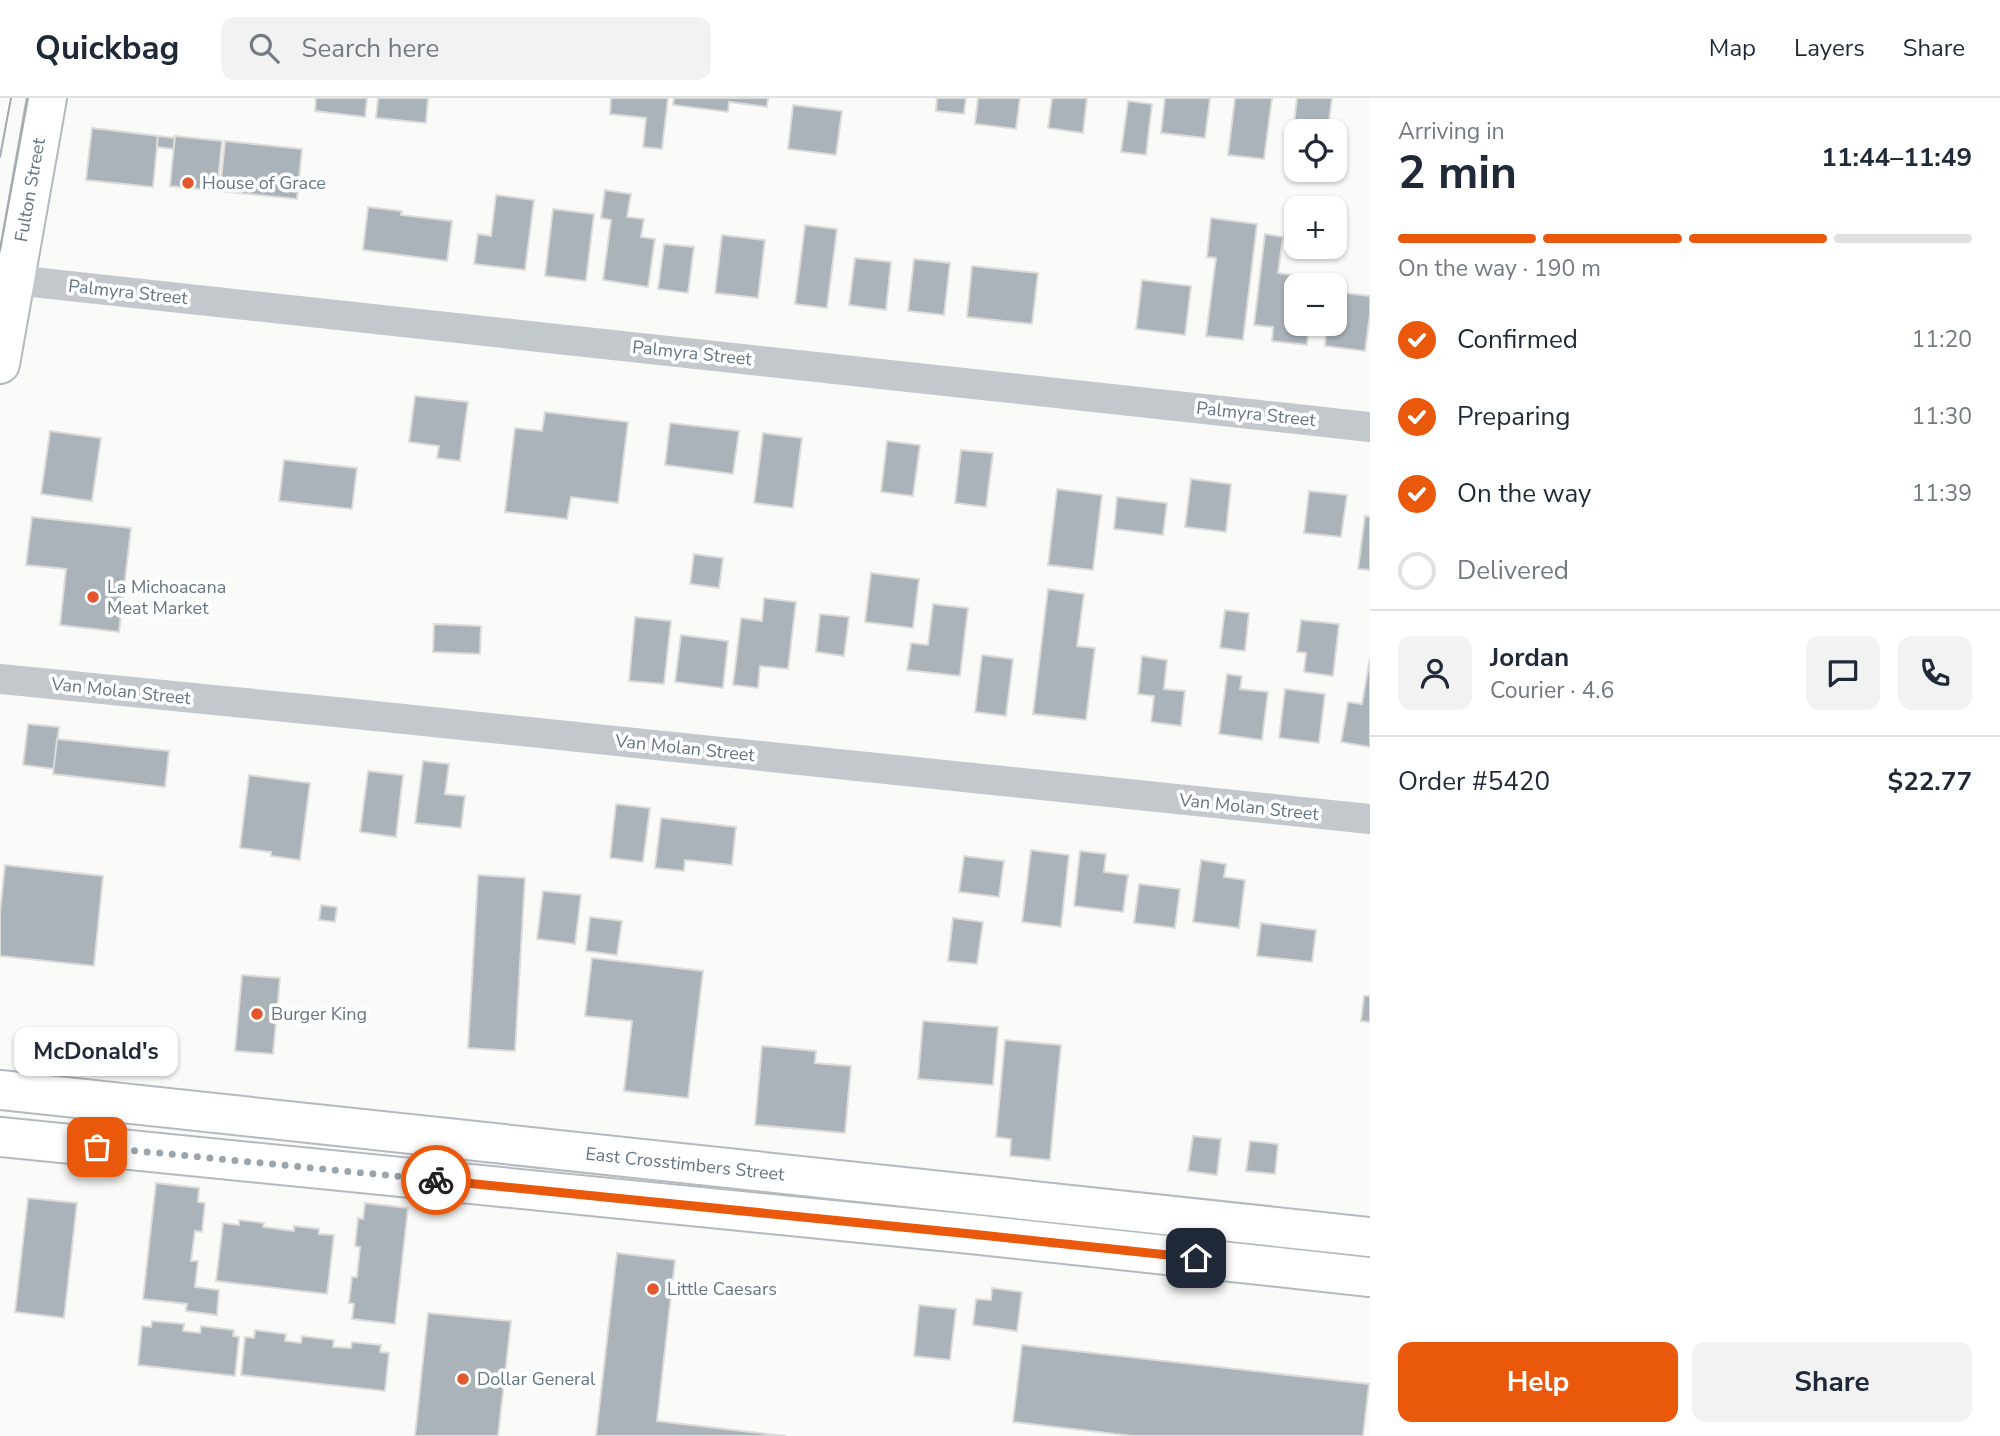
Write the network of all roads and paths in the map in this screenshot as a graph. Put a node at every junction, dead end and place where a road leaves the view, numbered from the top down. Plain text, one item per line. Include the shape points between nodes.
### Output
1 (47, 98) edge
2 (14, 280) junction
3 (0, 364) edge
4 (1370, 427) edge
5 (0, 679) edge
6 (1370, 819) edge
7 (0, 1090) edge
8 (298, 1122) junction
9 (0, 1137) edge
10 (635, 1159) junction
11 (291, 1166) junction
12 (978, 1195) junction
13 (633, 1199) junction
14 (1311, 1230) junction
15 (971, 1234) junction
16 (1370, 1237) edge
17 (1307, 1270) junction
18 (1370, 1277) edge

1 - 2 main road, Fulton Street
2 - 3 main road, Fulton Street
2 - 4 street, Palmyra Street
5 - 6 street, Van Molan Street
7 - 8 main road, East Crosstimbers Street
8 - 10 main road, East Crosstimbers Street
8 - 11 main road
9 - 11 main road
10 - 12 main road, East Crosstimbers Street
10 - 13 main road
11 - 13 main road
12 - 14 main road, East Crosstimbers Street
12 - 15 main road
13 - 15 main road
14 - 16 main road, East Crosstimbers Street
14 - 17 main road
15 - 17 main road
17 - 18 main road

